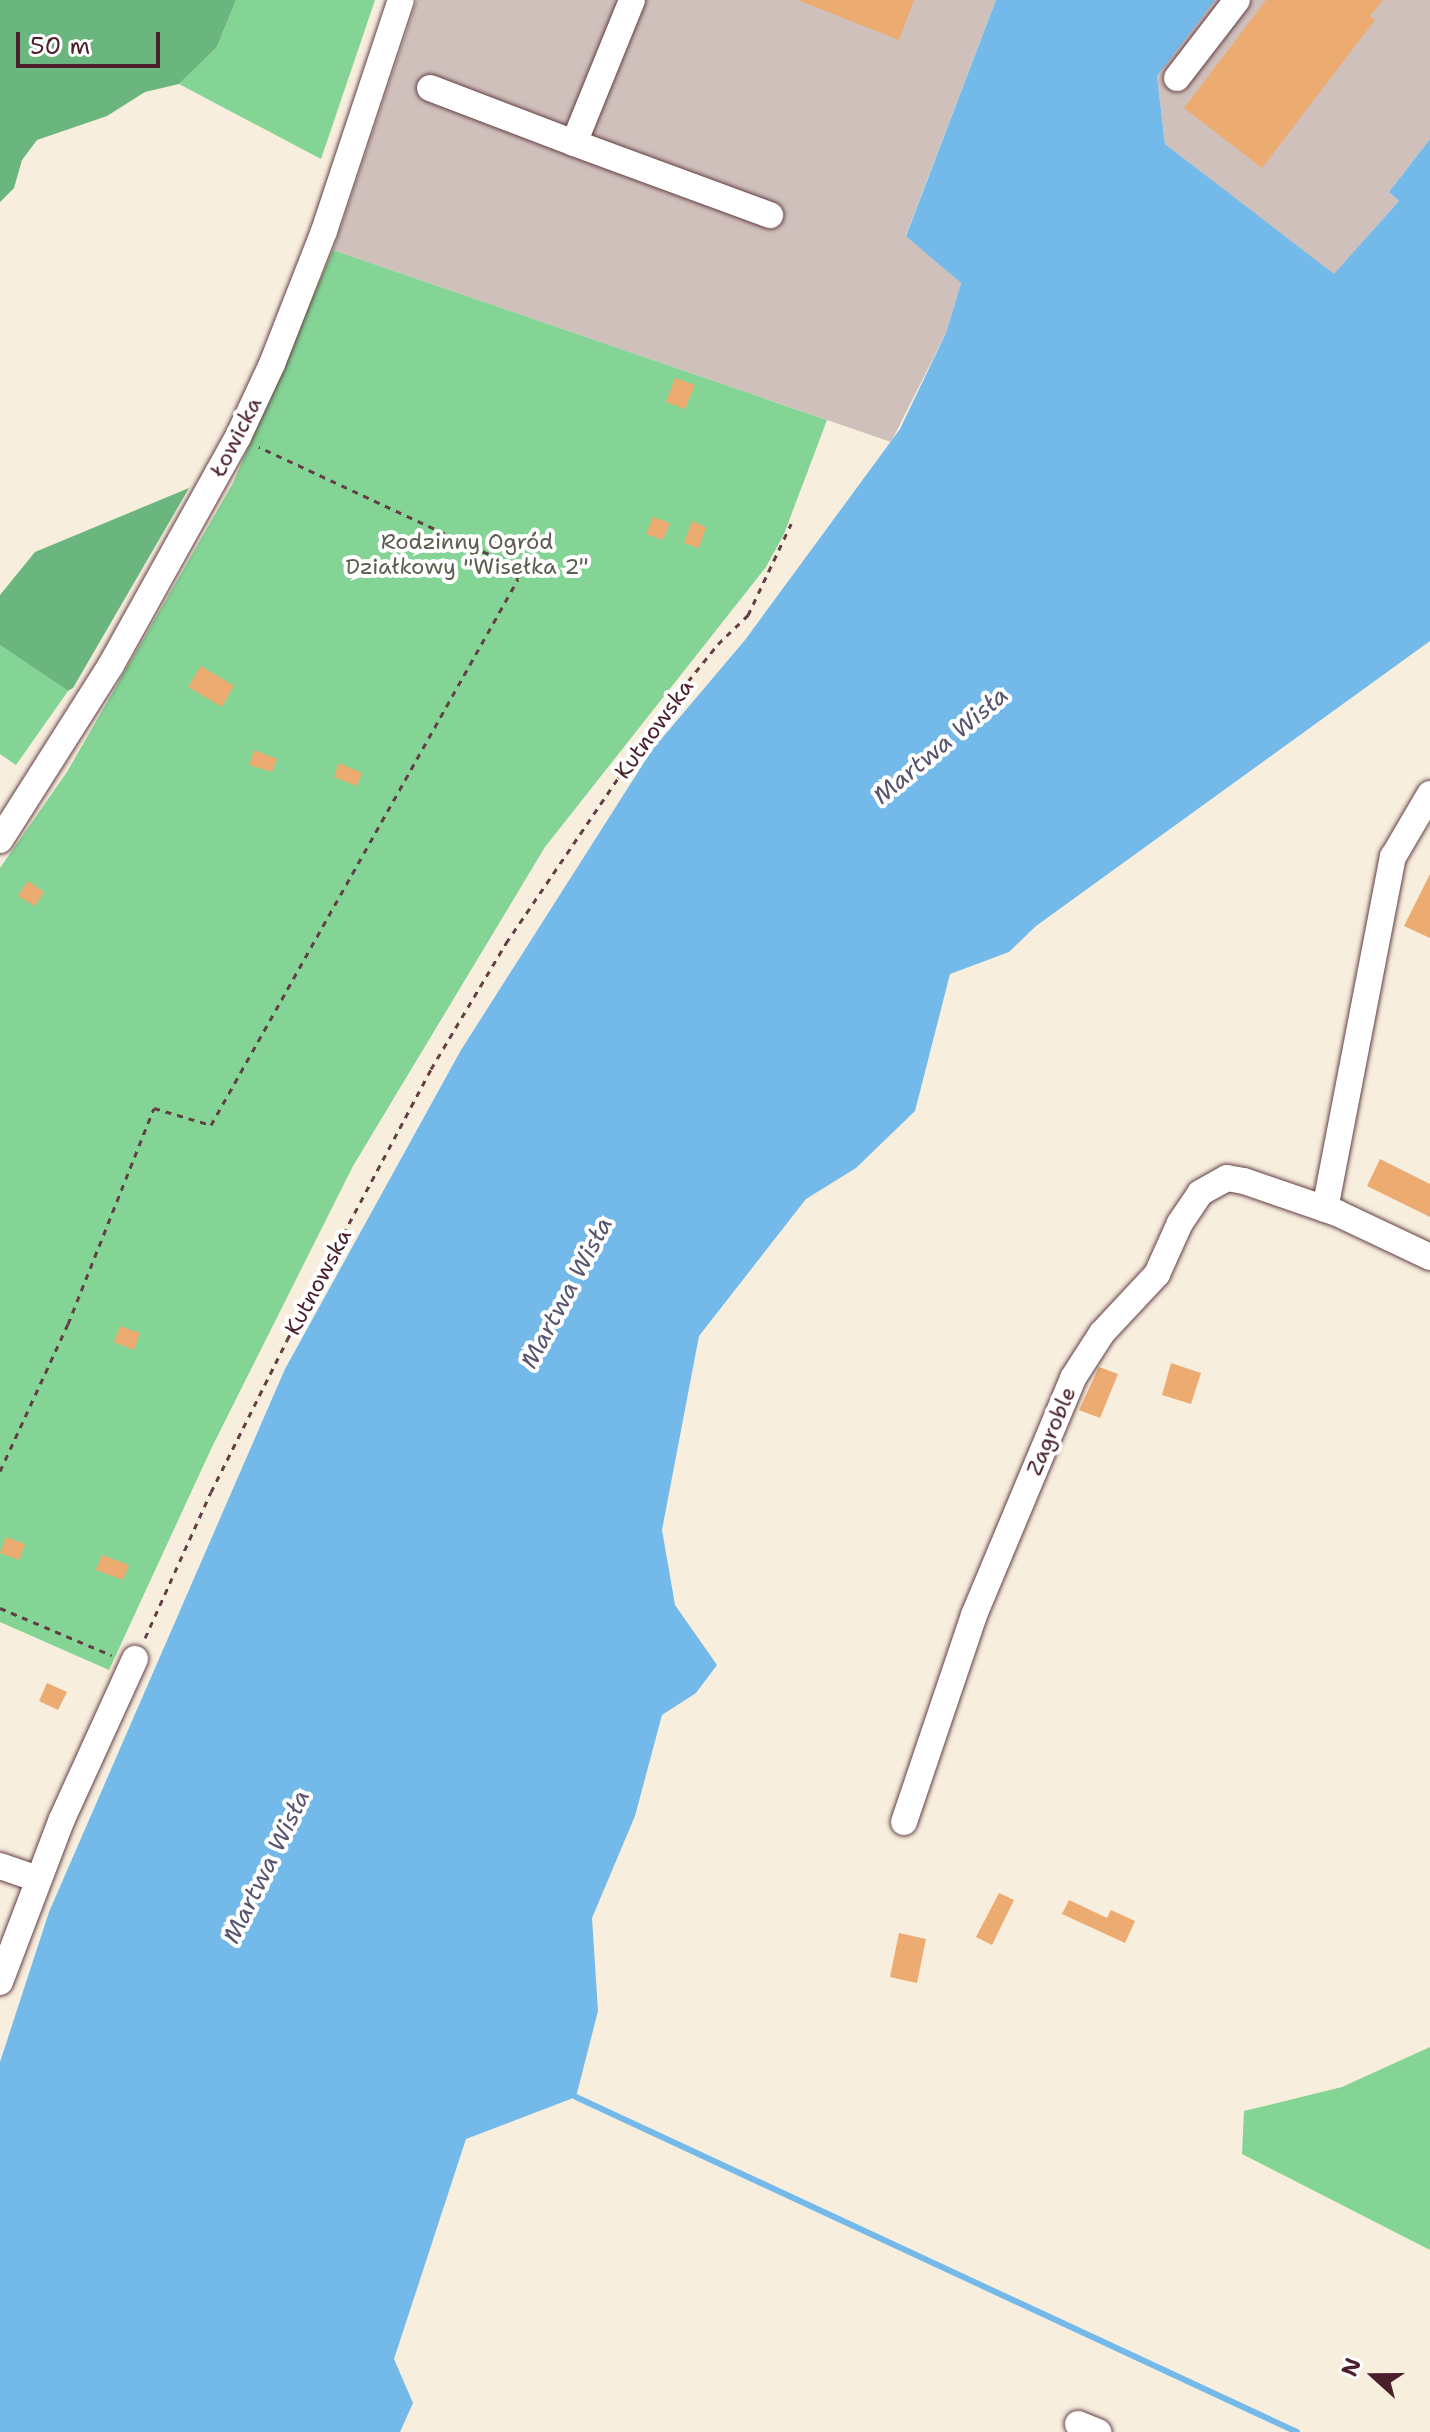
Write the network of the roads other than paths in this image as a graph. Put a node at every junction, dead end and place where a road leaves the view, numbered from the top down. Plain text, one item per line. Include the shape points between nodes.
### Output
1 (401, 0) edge
2 (632, 0) edge
3 (1237, 0) edge
4 (1177, 78) dead end
5 (430, 88) dead end
6 (574, 143) junction
7 (770, 215) dead end
8 (1430, 794) edge
9 (0, 840) edge
10 (1325, 1209) junction
11 (1430, 1257) edge
12 (124, 1658) road end
13 (904, 1822) dead end
14 (0, 1866) edge
15 (38, 1879) junction
16 (0, 1982) edge

1 - 9 street, Łowicka via 324,231 238,437 111,665
2 - 6 street
3 - 4 street
5 - 6 street
6 - 7 street
8 - 10 street via 1393,857
10 - 11 street, Zagroble
10 - 13 street, Zagroble via 1244,1181 1214,1182 1190,1206 1157,1274 1085,1355 974,1615
12 - 15 street
14 - 15 street
15 - 16 street

